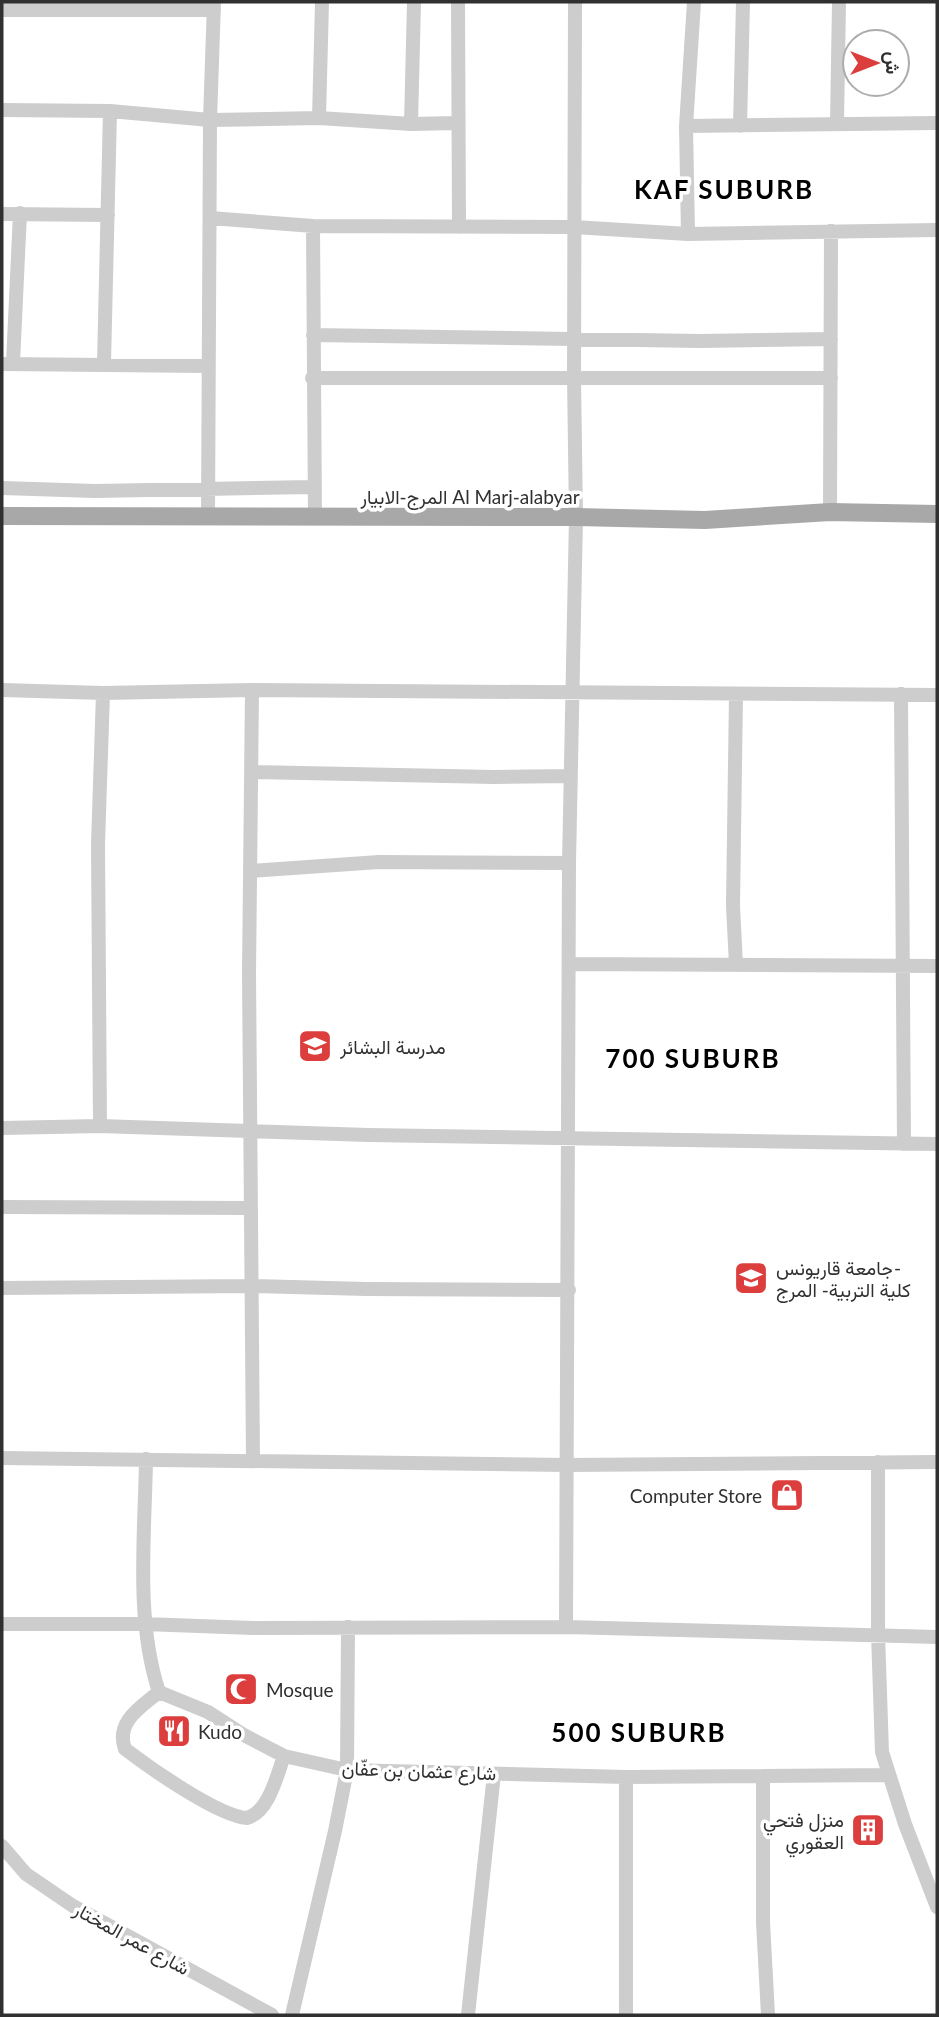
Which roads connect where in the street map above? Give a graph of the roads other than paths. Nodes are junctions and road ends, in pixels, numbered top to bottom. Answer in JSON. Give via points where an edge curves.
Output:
{"nodes":[{"id":1,"x":322,"y":2,"type":"edge"},
{"id":2,"x":414,"y":2,"type":"edge"},
{"id":3,"x":458,"y":2,"type":"edge"},
{"id":4,"x":575,"y":2,"type":"edge"},
{"id":5,"x":694,"y":2,"type":"edge"},
{"id":6,"x":743,"y":2,"type":"edge"},
{"id":7,"x":839,"y":2,"type":"edge"},
{"id":8,"x":19,"y":6,"type":"edge"},
{"id":9,"x":113,"y":6,"type":"edge"},
{"id":10,"x":214,"y":6,"type":"edge"},
{"id":11,"x":2,"y":10,"type":"edge"},
{"id":12,"x":2,"y":110,"type":"edge"},
{"id":13,"x":110,"y":111,"type":"junction"},
{"id":14,"x":319,"y":118,"type":"junction"},
{"id":15,"x":210,"y":120,"type":"junction"},
{"id":16,"x":457,"y":123,"type":"junction"},
{"id":17,"x":837,"y":123,"type":"junction"},
{"id":18,"x":937,"y":123,"type":"edge"},
{"id":19,"x":411,"y":124,"type":"junction"},
{"id":20,"x":686,"y":126,"type":"junction"},
{"id":21,"x":740,"y":126,"type":"junction"},
{"id":22,"x":20,"y":213,"type":"junction"},
{"id":23,"x":2,"y":214,"type":"edge"},
{"id":24,"x":108,"y":215,"type":"junction"},
{"id":25,"x":210,"y":218,"type":"junction"},
{"id":26,"x":313,"y":226,"type":"junction"},
{"id":27,"x":459,"y":227,"type":"junction"},
{"id":28,"x":574,"y":227,"type":"junction"},
{"id":29,"x":937,"y":230,"type":"edge"},
{"id":30,"x":831,"y":231,"type":"junction"},
{"id":31,"x":688,"y":234,"type":"junction"},
{"id":32,"x":313,"y":335,"type":"junction"},
{"id":33,"x":574,"y":338,"type":"junction"},
{"id":34,"x":831,"y":339,"type":"junction"},
{"id":35,"x":104,"y":363,"type":"junction"},
{"id":36,"x":8,"y":364,"type":"edge"},
{"id":37,"x":208,"y":366,"type":"junction"},
{"id":38,"x":573,"y":377,"type":"junction"},
{"id":39,"x":312,"y":378,"type":"junction"},
{"id":40,"x":831,"y":378,"type":"junction"},
{"id":41,"x":313,"y":487,"type":"junction"},
{"id":42,"x":2,"y":488,"type":"edge"},
{"id":43,"x":207,"y":490,"type":"junction"},
{"id":44,"x":830,"y":512,"type":"junction"},
{"id":45,"x":937,"y":514,"type":"edge"},
{"id":46,"x":2,"y":516,"type":"edge"},
{"id":47,"x":208,"y":517,"type":"junction"},
{"id":48,"x":315,"y":517,"type":"junction"},
{"id":49,"x":576,"y":517,"type":"junction"},
{"id":50,"x":2,"y":690,"type":"edge"},
{"id":51,"x":251,"y":690,"type":"junction"},
{"id":52,"x":103,"y":693,"type":"junction"},
{"id":53,"x":572,"y":694,"type":"junction"},
{"id":54,"x":736,"y":694,"type":"junction"},
{"id":55,"x":901,"y":694,"type":"junction"},
{"id":56,"x":937,"y":695,"type":"edge"},
{"id":57,"x":251,"y":772,"type":"junction"},
{"id":58,"x":571,"y":776,"type":"junction"},
{"id":59,"x":569,"y":863,"type":"junction"},
{"id":60,"x":250,"y":871,"type":"junction"},
{"id":61,"x":569,"y":964,"type":"junction"},
{"id":62,"x":736,"y":965,"type":"junction"},
{"id":63,"x":902,"y":966,"type":"junction"},
{"id":64,"x":937,"y":966,"type":"edge"},
{"id":65,"x":100,"y":1126,"type":"junction"},
{"id":66,"x":2,"y":1128,"type":"edge"},
{"id":67,"x":251,"y":1130,"type":"junction"},
{"id":68,"x":568,"y":1138,"type":"junction"},
{"id":69,"x":904,"y":1144,"type":"junction"},
{"id":70,"x":937,"y":1144,"type":"edge"},
{"id":71,"x":2,"y":1207,"type":"edge"},
{"id":72,"x":250,"y":1208,"type":"junction"},
{"id":73,"x":251,"y":1286,"type":"junction"},
{"id":74,"x":2,"y":1288,"type":"edge"},
{"id":75,"x":569,"y":1290,"type":"junction"},
{"id":76,"x":2,"y":1458,"type":"edge"},
{"id":77,"x":146,"y":1459,"type":"junction"},
{"id":78,"x":253,"y":1461,"type":"junction"},
{"id":79,"x":878,"y":1462,"type":"junction"},
{"id":80,"x":937,"y":1462,"type":"edge"},
{"id":81,"x":568,"y":1465,"type":"junction"},
{"id":82,"x":2,"y":1624,"type":"edge"},
{"id":83,"x":144,"y":1624,"type":"junction"},
{"id":84,"x":348,"y":1627,"type":"junction"},
{"id":85,"x":566,"y":1627,"type":"junction"},
{"id":86,"x":878,"y":1634,"type":"junction"},
{"id":87,"x":937,"y":1637,"type":"edge"},
{"id":88,"x":159,"y":1692,"type":"junction"},
{"id":89,"x":284,"y":1756,"type":"junction"},
{"id":90,"x":347,"y":1770,"type":"junction"},
{"id":91,"x":494,"y":1774,"type":"junction"},
{"id":92,"x":888,"y":1775,"type":"junction"},
{"id":93,"x":763,"y":1776,"type":"junction"},
{"id":94,"x":626,"y":1777,"type":"junction"},
{"id":95,"x":2,"y":1846,"type":"edge"},
{"id":96,"x":933,"y":1884,"type":"edge"},
{"id":97,"x":937,"y":1907,"type":"edge"},
{"id":98,"x":272,"y":2015,"type":"edge"},
{"id":99,"x":292,"y":2015,"type":"edge"},
{"id":100,"x":468,"y":2015,"type":"edge"},
{"id":101,"x":626,"y":2015,"type":"edge"},
{"id":102,"x":768,"y":2015,"type":"edge"}],
"edges":[{"from":1,"to":14,"type":"street"},
{"from":2,"to":19,"type":"street"},
{"from":3,"to":16,"type":"street"},
{"from":4,"to":28,"type":"street"},
{"from":5,"to":20,"type":"street"},
{"from":6,"to":21,"type":"street"},
{"from":7,"to":17,"type":"street"},
{"from":8,"to":9,"type":"street"},
{"from":8,"to":11,"type":"street"},
{"from":9,"to":10,"type":"street"},
{"from":10,"to":15,"type":"street"},
{"from":12,"to":13,"type":"street"},
{"from":13,"to":15,"type":"street"},
{"from":13,"to":24,"type":"street"},
{"from":14,"to":15,"type":"street"},
{"from":14,"to":19,"type":"street"},
{"from":15,"to":25,"type":"street"},
{"from":16,"to":19,"type":"street"},
{"from":16,"to":27,"type":"street"},
{"from":17,"to":18,"type":"street"},
{"from":17,"to":21,"type":"street"},
{"from":20,"to":21,"type":"street"},
{"from":20,"to":31,"type":"street"},
{"from":22,"to":23,"type":"street"},
{"from":22,"to":24,"type":"street"},
{"from":22,"to":36,"type":"street"},
{"from":24,"to":35,"type":"street"},
{"from":25,"to":26,"type":"street"},
{"from":25,"to":37,"type":"street"},
{"from":26,"to":27,"type":"street"},
{"from":26,"to":32,"type":"street"},
{"from":27,"to":28,"type":"street"},
{"from":28,"to":31,"type":"street"},
{"from":28,"to":33,"type":"street"},
{"from":29,"to":30,"type":"street"},
{"from":30,"to":31,"type":"street"},
{"from":30,"to":34,"type":"street"},
{"from":32,"to":33,"type":"street"},
{"from":32,"to":39,"type":"street"},
{"from":33,"to":34,"type":"street"},
{"from":33,"to":38,"type":"street"},
{"from":34,"to":40,"type":"street"},
{"from":35,"to":36,"type":"street"},
{"from":35,"to":37,"type":"street"},
{"from":37,"to":43,"type":"street"},
{"from":38,"to":39,"type":"street"},
{"from":38,"to":40,"type":"street"},
{"from":38,"to":49,"type":"street"},
{"from":39,"to":41,"type":"street"},
{"from":40,"to":44,"type":"street"},
{"from":41,"to":43,"type":"street"},
{"from":41,"to":48,"type":"street"},
{"from":42,"to":43,"type":"street"},
{"from":43,"to":47,"type":"street"},
{"from":44,"to":45,"type":"main road","name":"المرج-الابيار Al Marj-alabyar"},
{"from":44,"to":49,"type":"main road","name":"المرج-الابيار Al Marj-alabyar","via":[[705,520]]},
{"from":46,"to":47,"type":"main road","name":"المرج-الابيار Al Marj-alabyar"},
{"from":47,"to":48,"type":"main road","name":"المرج-الابيار Al Marj-alabyar"},
{"from":48,"to":49,"type":"main road","name":"المرج-الابيار Al Marj-alabyar"},
{"from":49,"to":53,"type":"street"},
{"from":50,"to":52,"type":"street"},
{"from":51,"to":52,"type":"street"},
{"from":51,"to":53,"type":"street"},
{"from":51,"to":57,"type":"street"},
{"from":52,"to":65,"type":"street","via":[[98,844]]},
{"from":53,"to":54,"type":"street"},
{"from":53,"to":58,"type":"street"},
{"from":54,"to":55,"type":"street"},
{"from":54,"to":62,"type":"street"},
{"from":55,"to":56,"type":"street"},
{"from":55,"to":63,"type":"street"},
{"from":57,"to":58,"type":"street"},
{"from":57,"to":60,"type":"street"},
{"from":58,"to":59,"type":"street"},
{"from":59,"to":60,"type":"street","via":[[379,862]]},
{"from":59,"to":61,"type":"street"},
{"from":60,"to":67,"type":"street"},
{"from":61,"to":62,"type":"street"},
{"from":61,"to":68,"type":"street"},
{"from":62,"to":63,"type":"street"},
{"from":63,"to":64,"type":"street"},
{"from":63,"to":69,"type":"street"},
{"from":65,"to":66,"type":"street"},
{"from":65,"to":67,"type":"street"},
{"from":67,"to":68,"type":"street"},
{"from":67,"to":72,"type":"street"},
{"from":68,"to":69,"type":"street"},
{"from":68,"to":75,"type":"street"},
{"from":69,"to":70,"type":"street"},
{"from":71,"to":72,"type":"street"},
{"from":72,"to":73,"type":"street"},
{"from":73,"to":74,"type":"street"},
{"from":73,"to":75,"type":"street"},
{"from":73,"to":78,"type":"street"},
{"from":75,"to":81,"type":"street"},
{"from":76,"to":77,"type":"street"},
{"from":77,"to":78,"type":"street"},
{"from":77,"to":83,"type":"street"},
{"from":78,"to":81,"type":"street"},
{"from":79,"to":80,"type":"street"},
{"from":79,"to":81,"type":"street"},
{"from":79,"to":86,"type":"street"},
{"from":81,"to":85,"type":"street"},
{"from":82,"to":83,"type":"street"},
{"from":83,"to":84,"type":"street"},
{"from":83,"to":88,"type":"street"},
{"from":84,"to":85,"type":"street"},
{"from":84,"to":90,"type":"street"},
{"from":85,"to":86,"type":"street"},
{"from":86,"to":87,"type":"street"},
{"from":86,"to":92,"type":"street","via":[[880,1728]]},
{"from":88,"to":89,"type":"street","name":"شارع عثمان بن عفّان","via":[[208,1712]]},
{"from":88,"to":89,"type":"street","via":[[126,1723],[122,1735],[125,1749],[228,1813],[247,1818],[259,1812]]},
{"from":89,"to":90,"type":"street","name":"شارع عثمان بن عفّان"},
{"from":90,"to":91,"type":"street","name":"شارع عثمان بن عفّان"},
{"from":90,"to":99,"type":"street"},
{"from":91,"to":94,"type":"street","name":"شارع عثمان بن عفّان"},
{"from":91,"to":100,"type":"street"},
{"from":92,"to":93,"type":"street","name":"شارع عثمان بن عفّان"},
{"from":92,"to":96,"type":"street"},
{"from":93,"to":94,"type":"street","name":"شارع عثمان بن عفّان"},
{"from":93,"to":102,"type":"street"},
{"from":94,"to":101,"type":"street"},
{"from":95,"to":98,"type":"street","name":"شارع عمر المختار","via":[[26,1874],[73,1906]]},
{"from":96,"to":97,"type":"street"}]}
